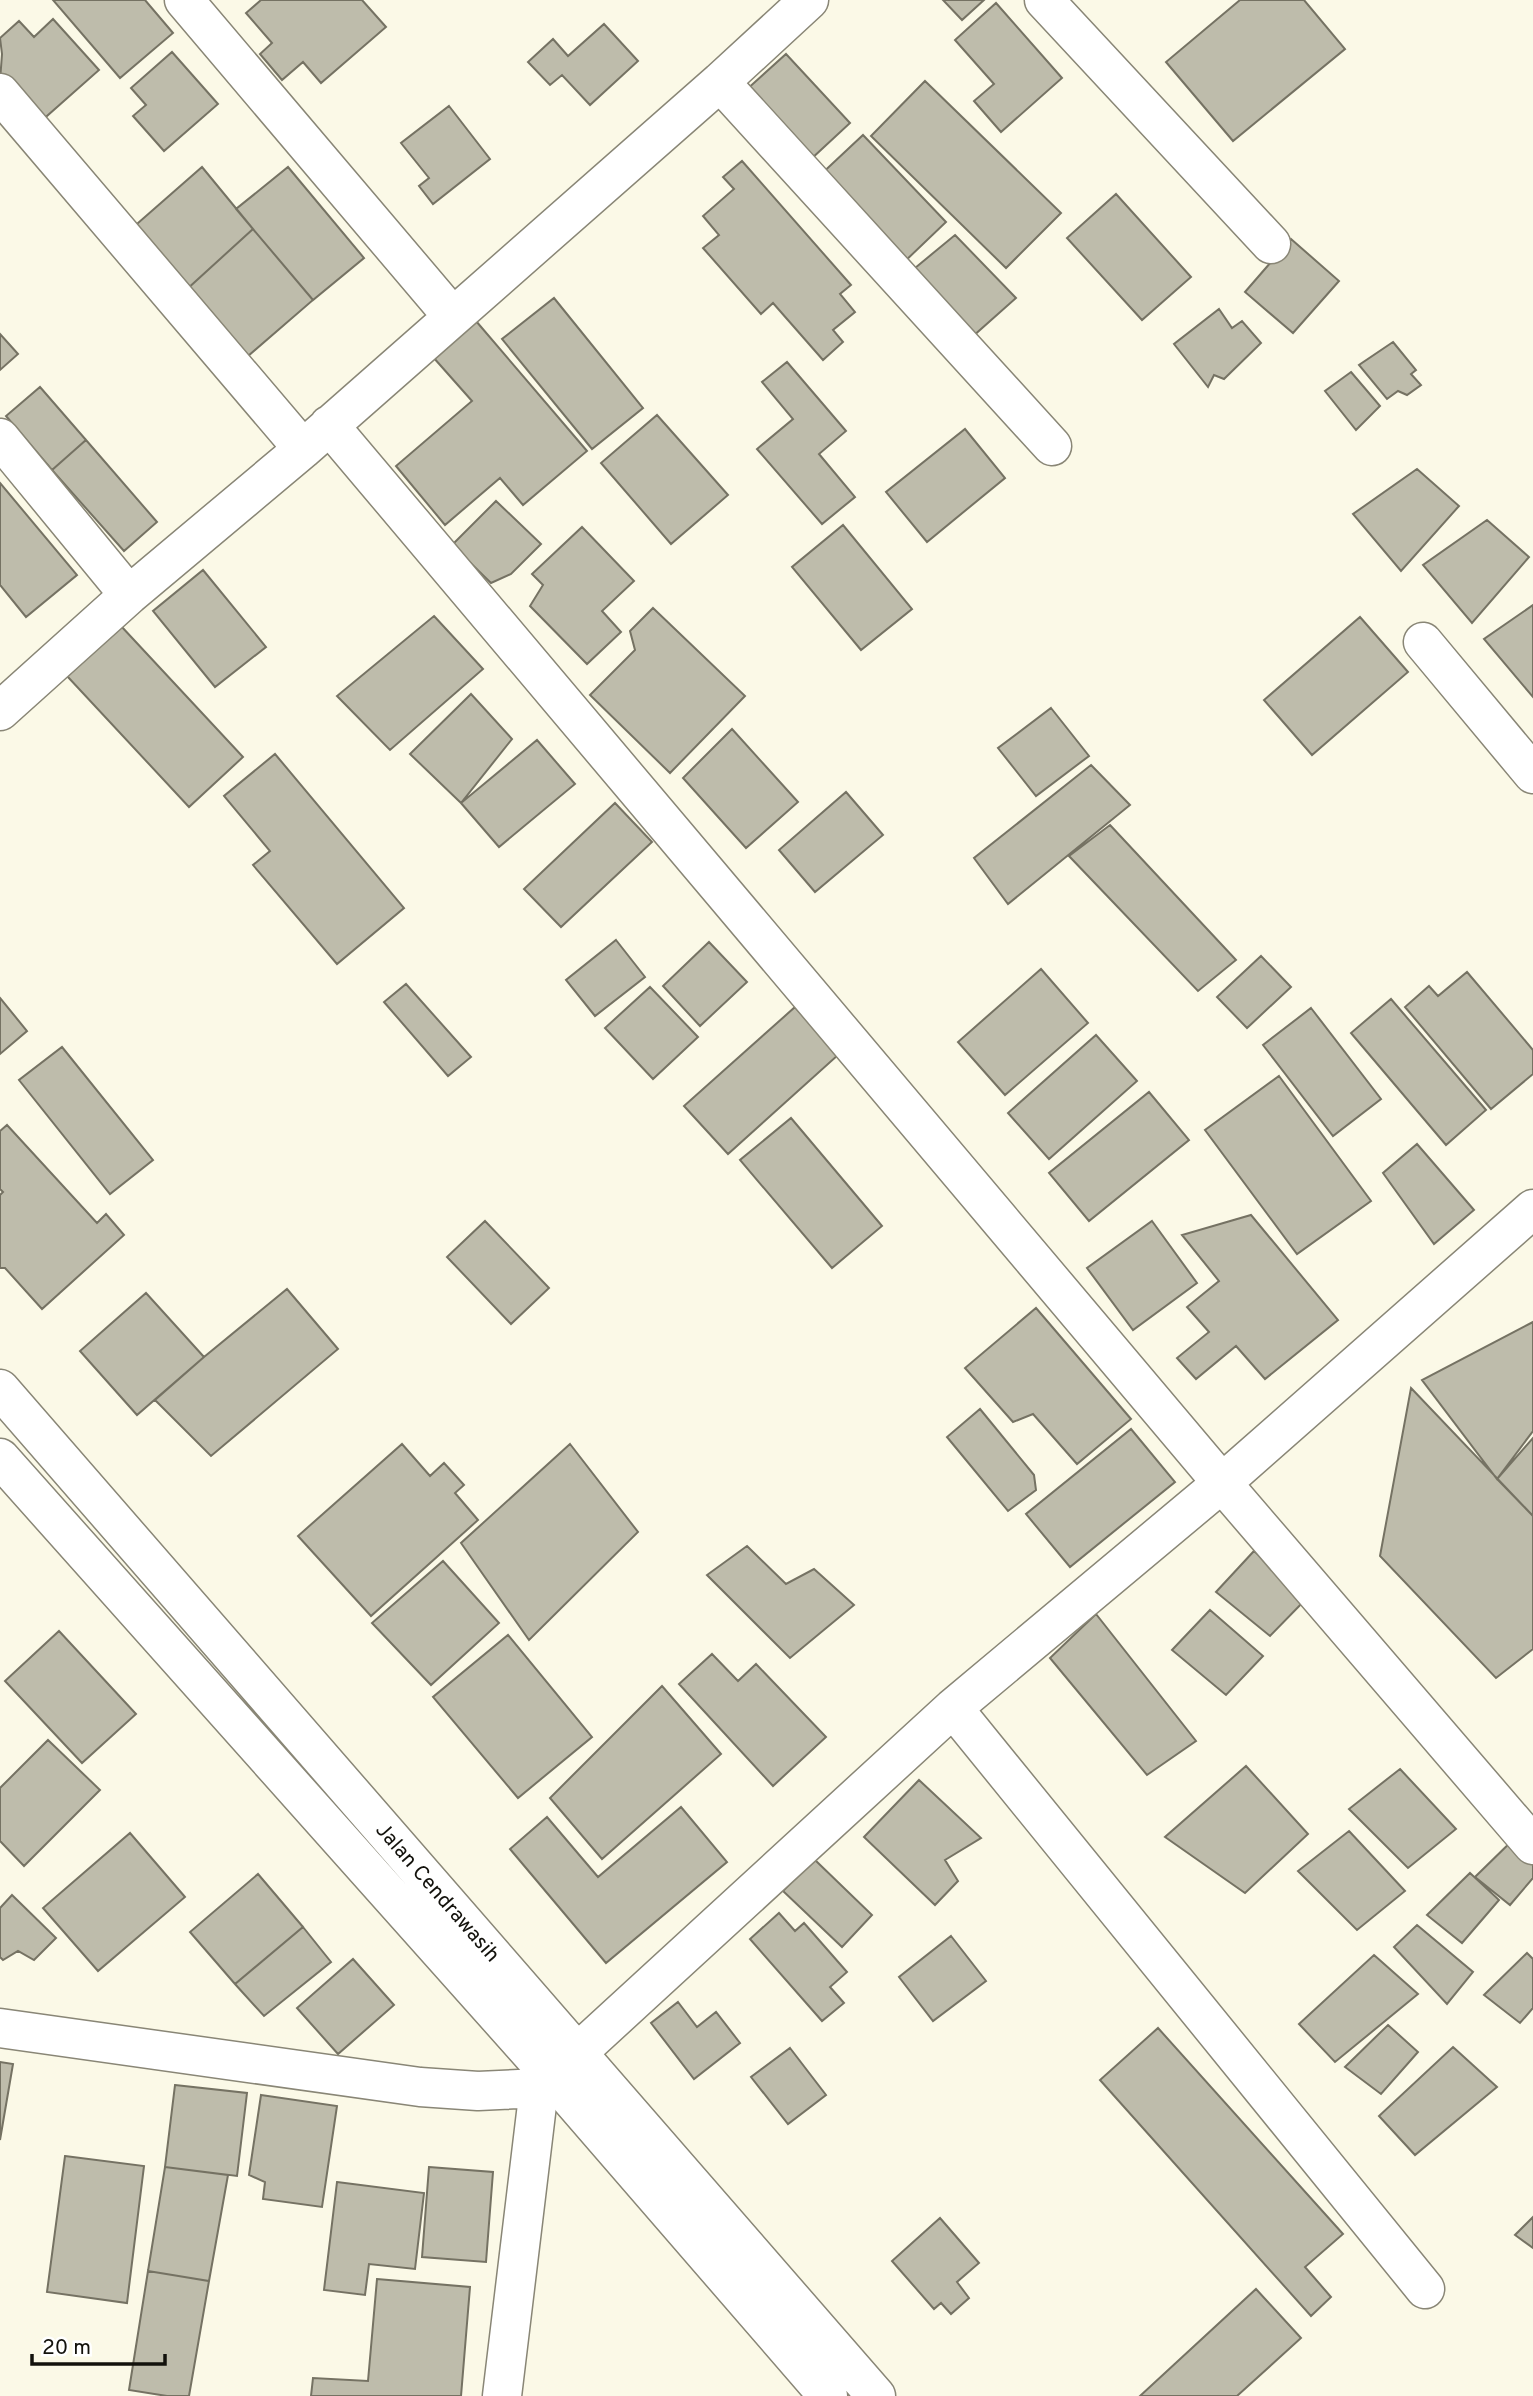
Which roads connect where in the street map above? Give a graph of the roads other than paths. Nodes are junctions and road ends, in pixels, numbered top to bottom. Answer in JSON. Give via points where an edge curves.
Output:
{"nodes":[{"id":1,"x":184,"y":0,"type":"edge"},
{"id":2,"x":809,"y":0,"type":"edge"},
{"id":3,"x":1044,"y":0,"type":"edge"},
{"id":4,"x":720,"y":82,"type":"junction"},
{"id":5,"x":0,"y":93,"type":"edge"},
{"id":6,"x":1271,"y":244,"type":"dead end"},
{"id":7,"x":453,"y":317,"type":"junction"},
{"id":8,"x":316,"y":437,"type":"junction"},
{"id":9,"x":0,"y":438,"type":"edge"},
{"id":10,"x":1052,"y":446,"type":"dead end"},
{"id":11,"x":129,"y":594,"type":"junction"},
{"id":12,"x":1423,"y":642,"type":"dead end"},
{"id":13,"x":0,"y":711,"type":"edge"},
{"id":14,"x":1533,"y":774,"type":"edge"},
{"id":15,"x":1533,"y":1209,"type":"edge"},
{"id":16,"x":0,"y":1388,"type":"edge"},
{"id":17,"x":0,"y":1458,"type":"edge"},
{"id":18,"x":1222,"y":1483,"type":"junction"},
{"id":19,"x":953,"y":1708,"type":"junction"},
{"id":20,"x":1533,"y":1845,"type":"edge"},
{"id":21,"x":0,"y":2028,"type":"edge"},
{"id":22,"x":556,"y":2073,"type":"junction"},
{"id":23,"x":1424,"y":2289,"type":"dead end"},
{"id":24,"x":502,"y":2396,"type":"edge"},
{"id":25,"x":828,"y":2396,"type":"edge"},
{"id":26,"x":876,"y":2396,"type":"edge"}],
"edges":[{"from":1,"to":7,"type":"street"},
{"from":2,"to":4,"type":"street"},
{"from":3,"to":6,"type":"street"},
{"from":4,"to":7,"type":"street"},
{"from":4,"to":10,"type":"street"},
{"from":5,"to":8,"type":"street"},
{"from":7,"to":8,"type":"street"},
{"from":8,"to":11,"type":"street"},
{"from":8,"to":18,"type":"street"},
{"from":9,"to":11,"type":"street"},
{"from":11,"to":13,"type":"street"},
{"from":12,"to":14,"type":"street"},
{"from":15,"to":18,"type":"street"},
{"from":16,"to":22,"type":"street","name":"Jalan Cendrawasih"},
{"from":17,"to":22,"type":"street","name":"Jalan Cendrawasih"},
{"from":18,"to":19,"type":"street"},
{"from":18,"to":20,"type":"street"},
{"from":19,"to":22,"type":"street"},
{"from":19,"to":23,"type":"street"},
{"from":21,"to":22,"type":"street","via":[[420,2087],[478,2091]]},
{"from":22,"to":24,"type":"street"},
{"from":22,"to":25,"type":"street","name":"Jalan Cendrawasih"},
{"from":22,"to":26,"type":"street","name":"Jalan Cendrawasih"}]}
